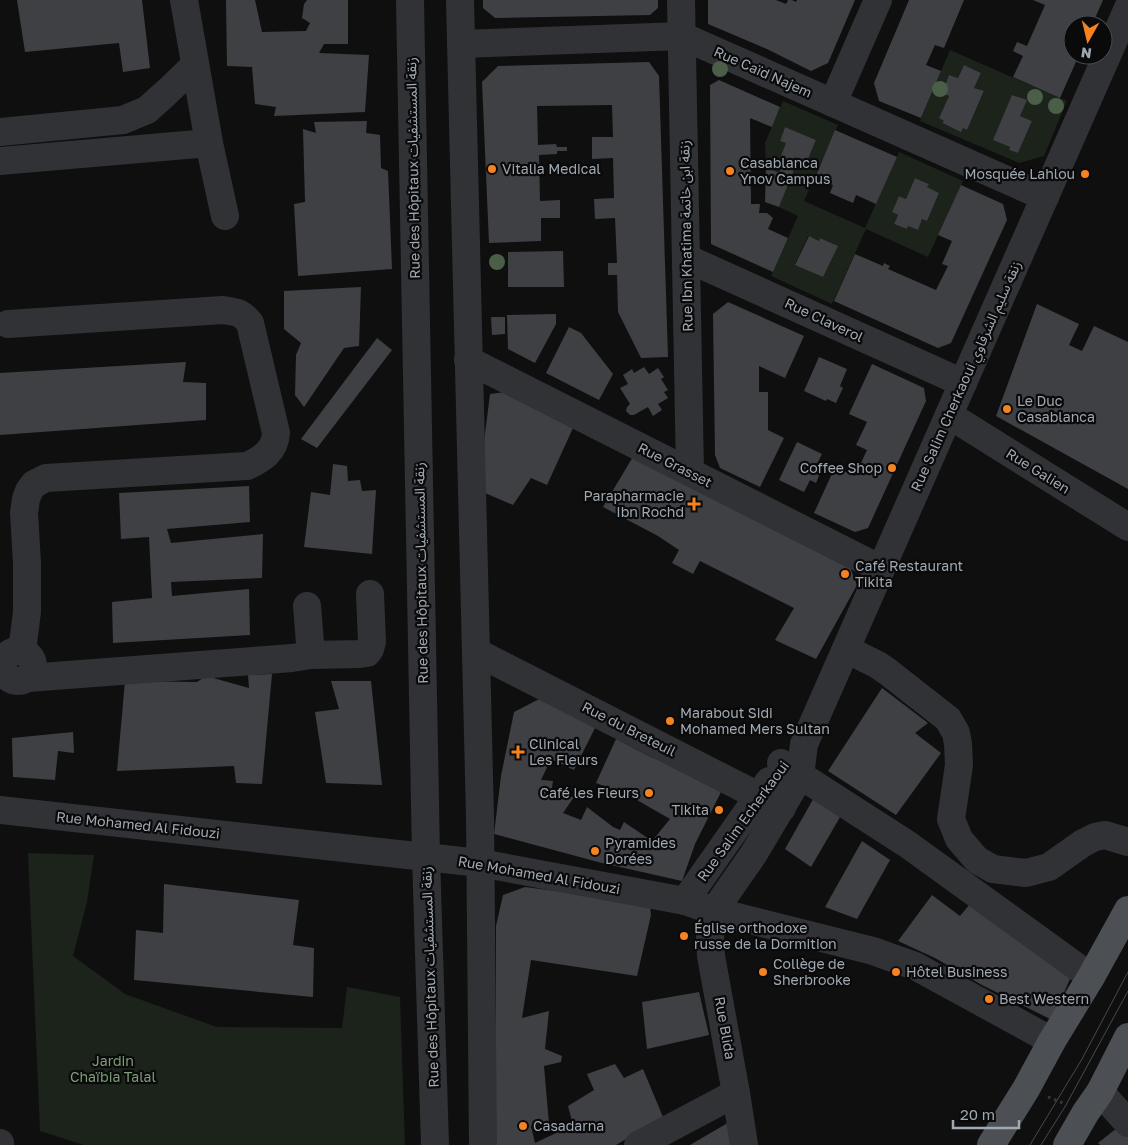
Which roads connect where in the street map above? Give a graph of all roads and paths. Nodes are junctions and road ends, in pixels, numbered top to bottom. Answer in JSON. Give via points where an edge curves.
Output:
{"nodes":[{"id":1,"x":184,"y":0,"type":"edge"},
{"id":2,"x":410,"y":0,"type":"edge"},
{"id":3,"x":460,"y":0,"type":"edge"},
{"id":4,"x":681,"y":0,"type":"edge"},
{"id":5,"x":878,"y":0,"type":"edge"},
{"id":6,"x":1128,"y":8,"type":"edge"},
{"id":7,"x":682,"y":36,"type":"junction"},
{"id":8,"x":462,"y":44,"type":"junction"},
{"id":9,"x":195,"y":65,"type":"junction"},
{"id":10,"x":833,"y":103,"type":"junction"},
{"id":11,"x":0,"y":126,"type":"edge"},
{"id":12,"x":209,"y":143,"type":"junction"},
{"id":13,"x":0,"y":161,"type":"edge"},
{"id":14,"x":1045,"y":197,"type":"junction"},
{"id":15,"x":224,"y":216,"type":"dead end"},
{"id":16,"x":686,"y":258,"type":"junction"},
{"id":17,"x":8,"y":324,"type":"dead end"},
{"id":18,"x":468,"y":360,"type":"junction"},
{"id":19,"x":963,"y":384,"type":"junction"},
{"id":20,"x":948,"y":415,"type":"junction"},
{"id":21,"x":690,"y":472,"type":"junction"},
{"id":22,"x":1128,"y":527,"type":"edge"},
{"id":23,"x":881,"y":569,"type":"junction"},
{"id":24,"x":370,"y":594,"type":"dead end"},
{"id":25,"x":307,"y":606,"type":"dead end"},
{"id":26,"x":846,"y":649,"type":"junction"},
{"id":27,"x":476,"y":652,"type":"junction"},
{"id":28,"x":311,"y":655,"type":"junction"},
{"id":29,"x":14,"y":685,"type":"edge"},
{"id":30,"x":791,"y":769,"type":"junction"},
{"id":31,"x":771,"y":802,"type":"junction"},
{"id":32,"x":0,"y":810,"type":"edge"},
{"id":33,"x":1128,"y":842,"type":"edge"},
{"id":34,"x":426,"y":857,"type":"junction"},
{"id":35,"x":480,"y":863,"type":"junction"},
{"id":36,"x":685,"y":901,"type":"junction"},
{"id":37,"x":714,"y":910,"type":"junction"},
{"id":38,"x":1128,"y":910,"type":"edge"},
{"id":39,"x":1091,"y":976,"type":"junction"},
{"id":40,"x":1128,"y":1037,"type":"edge"},
{"id":41,"x":1052,"y":1041,"type":"junction"},
{"id":42,"x":1026,"y":1089,"type":"junction"},
{"id":43,"x":736,"y":1094,"type":"junction"},
{"id":44,"x":1093,"y":1102,"type":"junction"},
{"id":45,"x":1128,"y":1123,"type":"edge"},
{"id":46,"x":435,"y":1145,"type":"edge"},
{"id":47,"x":483,"y":1145,"type":"edge"},
{"id":48,"x":638,"y":1145,"type":"edge"},
{"id":49,"x":744,"y":1145,"type":"edge"},
{"id":50,"x":991,"y":1145,"type":"edge"},
{"id":51,"x":1066,"y":1145,"type":"edge"}],
"edges":[{"from":1,"to":9,"type":"street"},
{"from":2,"to":34,"type":"street","name":"Rue des Hôpitaux زنقة المستشفيات"},
{"from":3,"to":8,"type":"street"},
{"from":4,"to":7,"type":"street","name":"Rue Ibn Khatima زنقة ابن خاتمة"},
{"from":5,"to":10,"type":"street"},
{"from":6,"to":14,"type":"street","name":"Rue Salim Cherkaoui زنقة سليم الشرقاوي"},
{"from":7,"to":8,"type":"street","name":"Rue Caïd Najem"},
{"from":7,"to":10,"type":"street","name":"Rue Caïd Najem"},
{"from":7,"to":16,"type":"street","name":"Rue Ibn Khatima زنقة ابن خاتمة"},
{"from":8,"to":18,"type":"street"},
{"from":9,"to":11,"type":"street","via":[[146,110],[123,120]]},
{"from":9,"to":12,"type":"street"},
{"from":10,"to":14,"type":"street","name":"Rue Caïd Najem"},
{"from":12,"to":13,"type":"street"},
{"from":12,"to":15,"type":"street"},
{"from":14,"to":19,"type":"street","name":"Rue Salim Cherkaoui زنقة سليم الشرقاوي"},
{"from":16,"to":19,"type":"street","name":"Rue Claverol"},
{"from":16,"to":21,"type":"street","name":"Rue Ibn Khatima زنقة ابن خاتمة"},
{"from":17,"to":29,"type":"street","via":[[223,310],[243,314],[250,323],[276,433],[272,449],[247,466],[46,478],[34,484],[26,499],[24,513],[28,612],[22,651],[28,654],[34,666],[32,673]]},
{"from":18,"to":21,"type":"street","name":"Rue Grasset"},
{"from":18,"to":27,"type":"street"},
{"from":19,"to":20,"type":"street","name":"Rue Salim Cherkaoui زنقة سليم الشرقاوي"},
{"from":20,"to":22,"type":"street","name":"Rue Galien"},
{"from":20,"to":23,"type":"street","name":"Rue Salim Cherkaoui زنقة سليم الشرقاوي"},
{"from":21,"to":23,"type":"street","name":"Rue Grasset"},
{"from":23,"to":26,"type":"street","name":"Rue Salim Cherkaoui زنقة سليم الشرقاوي"},
{"from":24,"to":28,"type":"street","via":[[372,642],[367,653]]},
{"from":25,"to":28,"type":"street"},
{"from":26,"to":30,"type":"street","name":"Rue Salim Cherkaoui زنقة سليم الشرقاوي"},
{"from":26,"to":33,"type":"street","via":[[888,672],[948,719],[958,744],[951,819],[959,840],[977,860],[993,869],[1026,872],[1049,867],[1095,837],[1105,835]]},
{"from":27,"to":31,"type":"street","name":"Rue du Breteuil"},
{"from":27,"to":35,"type":"street"},
{"from":28,"to":29,"type":"street"},
{"from":30,"to":31,"type":"street"},
{"from":30,"to":39,"type":"street","via":[[907,844]]},
{"from":31,"to":36,"type":"street","name":"Rue Salim Echerkaoui"},
{"from":31,"to":37,"type":"street","via":[[753,855]]},
{"from":32,"to":34,"type":"street","name":"Rue Mohamed Al Fidouzi"},
{"from":34,"to":35,"type":"street","name":"Rue Mohamed Al Fidouzi"},
{"from":34,"to":46,"type":"street","name":"Rue des Hôpitaux زنقة المستشفيات"},
{"from":35,"to":36,"type":"street","name":"Rue Mohamed Al Fidouzi"},
{"from":35,"to":47,"type":"street"},
{"from":36,"to":37,"type":"street","name":"Rue Mohamed Al Fidouzi"},
{"from":37,"to":41,"type":"street","name":"Rue Mohamed Al Fidouzi","via":[[873,951],[915,966]]},
{"from":37,"to":43,"type":"street","name":"Rue Blida","via":[[711,956]]},
{"from":38,"to":39,"type":"main road"},
{"from":39,"to":41,"type":"main road"},
{"from":40,"to":44,"type":"main road"},
{"from":41,"to":42,"type":"main road"},
{"from":42,"to":44,"type":"path"},
{"from":42,"to":50,"type":"main road"},
{"from":43,"to":48,"type":"street"},
{"from":43,"to":49,"type":"street","name":"Rue Blida"},
{"from":44,"to":45,"type":"street"},
{"from":44,"to":51,"type":"main road"}]}
